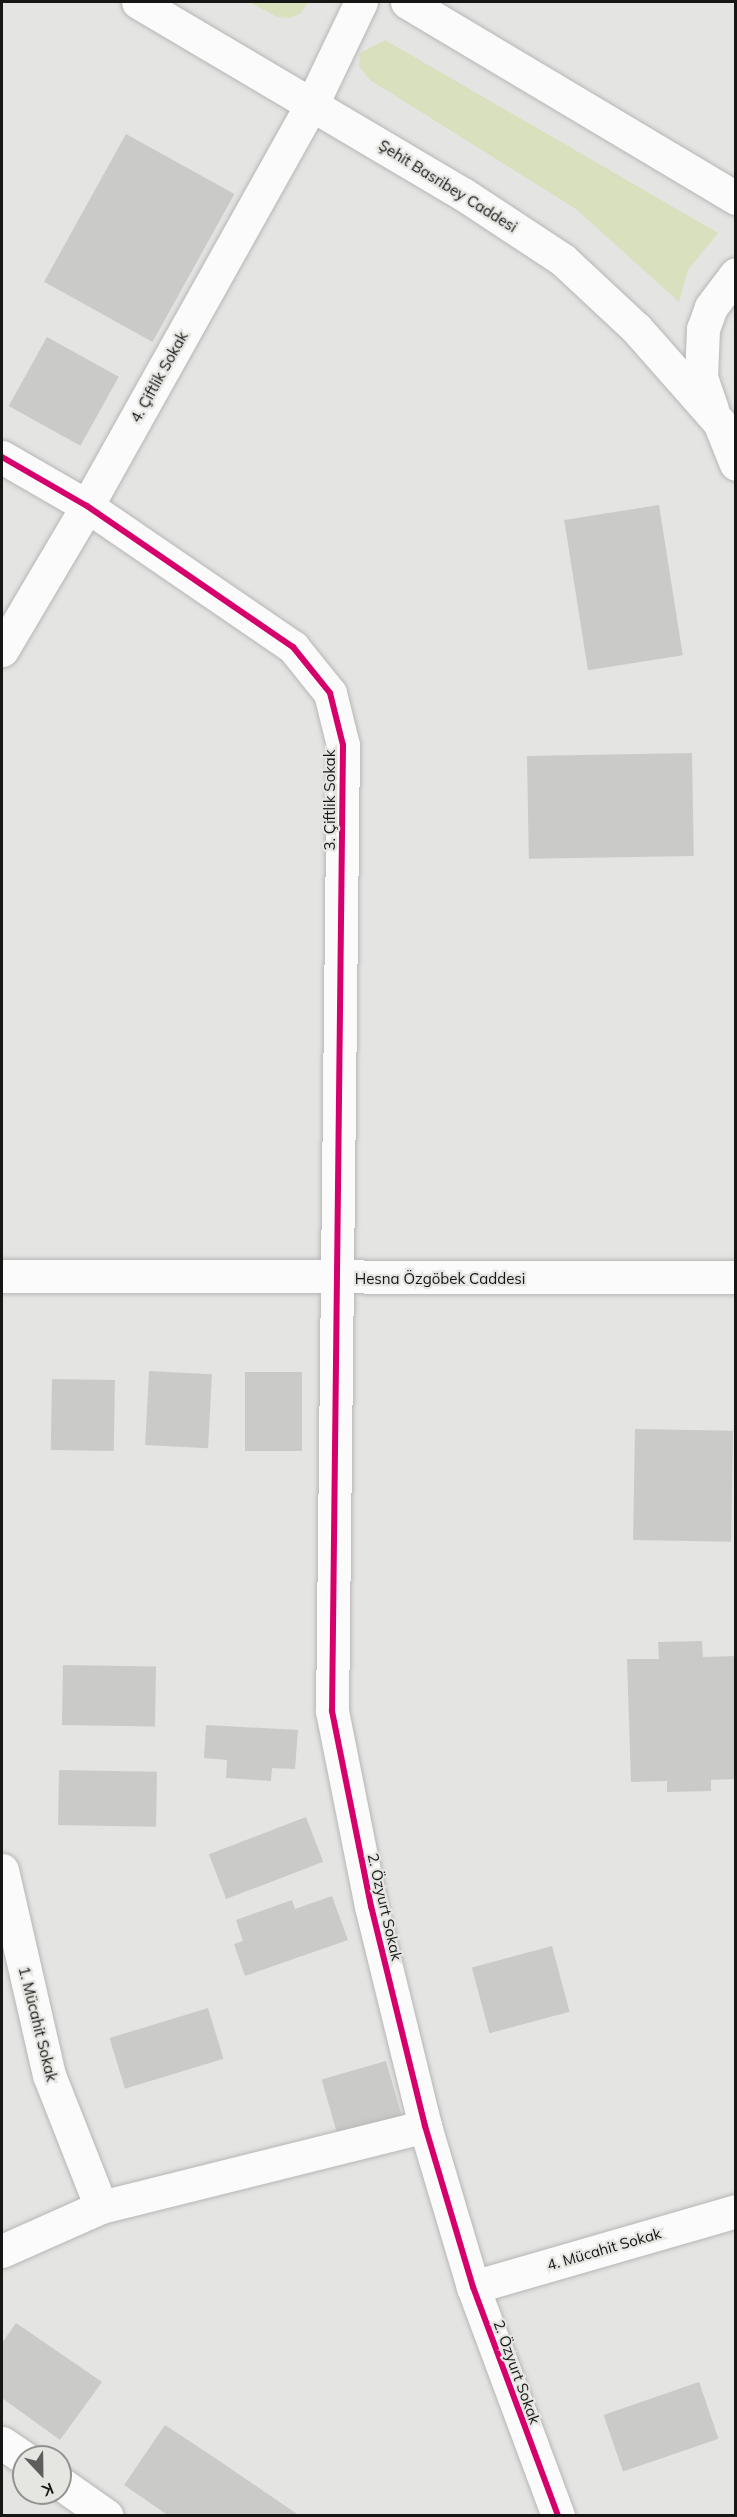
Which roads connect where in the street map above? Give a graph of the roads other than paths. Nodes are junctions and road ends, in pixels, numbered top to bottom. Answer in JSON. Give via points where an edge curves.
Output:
{"nodes":[{"id":1,"x":138,"y":2,"type":"edge"},
{"id":2,"x":361,"y":2,"type":"edge"},
{"id":3,"x":407,"y":2,"type":"edge"},
{"id":4,"x":313,"y":102,"type":"junction"},
{"id":5,"x":735,"y":198,"type":"edge"},
{"id":6,"x":735,"y":274,"type":"edge"},
{"id":7,"x":727,"y":432,"type":"edge"},
{"id":8,"x":2,"y":457,"type":"edge"},
{"id":9,"x":735,"y":464,"type":"edge"},
{"id":10,"x":87,"y":506,"type":"junction"},
{"id":11,"x":2,"y":650,"type":"edge"},
{"id":12,"x":2,"y":1276,"type":"edge"},
{"id":13,"x":735,"y":1277,"type":"edge"},
{"id":14,"x":339,"y":1279,"type":"junction"},
{"id":15,"x":2,"y":1870,"type":"edge"},
{"id":16,"x":425,"y":2126,"type":"junction"},
{"id":17,"x":101,"y":2207,"type":"junction"},
{"id":18,"x":735,"y":2211,"type":"edge"},
{"id":19,"x":2,"y":2251,"type":"edge"},
{"id":20,"x":473,"y":2287,"type":"junction"},
{"id":21,"x":72,"y":2491,"type":"edge"},
{"id":22,"x":107,"y":2516,"type":"edge"},
{"id":23,"x":558,"y":2516,"type":"edge"}],
"edges":[{"from":1,"to":4,"type":"street","name":"Şehit Basribey Caddesi"},
{"from":2,"to":4,"type":"street","name":"4. Çiftlik Sokak"},
{"from":3,"to":5,"type":"street"},
{"from":4,"to":7,"type":"street","name":"Şehit Basribey Caddesi","via":[[563,260],[636,328]]},
{"from":4,"to":10,"type":"street","name":"4. Çiftlik Sokak"},
{"from":6,"to":7,"type":"street","via":[[711,307],[700,353],[701,377]]},
{"from":7,"to":9,"type":"street"},
{"from":8,"to":10,"type":"street","name":"3. Çiftlik Sokak"},
{"from":10,"to":11,"type":"street","name":"4. Çiftlik Sokak"},
{"from":10,"to":14,"type":"street","name":"3. Çiftlik Sokak","via":[[293,646],[330,693],[342,746]]},
{"from":12,"to":14,"type":"street","name":"Hesna Özgöbek Caddesi"},
{"from":13,"to":14,"type":"street","name":"Hesna Özgöbek Caddesi"},
{"from":14,"to":16,"type":"street","name":"2. Özyurt Sokak","via":[[332,1711],[371,1906]]},
{"from":15,"to":17,"type":"street","name":"1. Mücahit Sokak","via":[[49,2076]]},
{"from":16,"to":17,"type":"street"},
{"from":16,"to":20,"type":"street","name":"2. Özyurt Sokak"},
{"from":17,"to":19,"type":"street"},
{"from":18,"to":20,"type":"street","name":"4. Mücahit Sokak"},
{"from":20,"to":23,"type":"street","name":"2. Özyurt Sokak"},
{"from":21,"to":22,"type":"street"}]}
